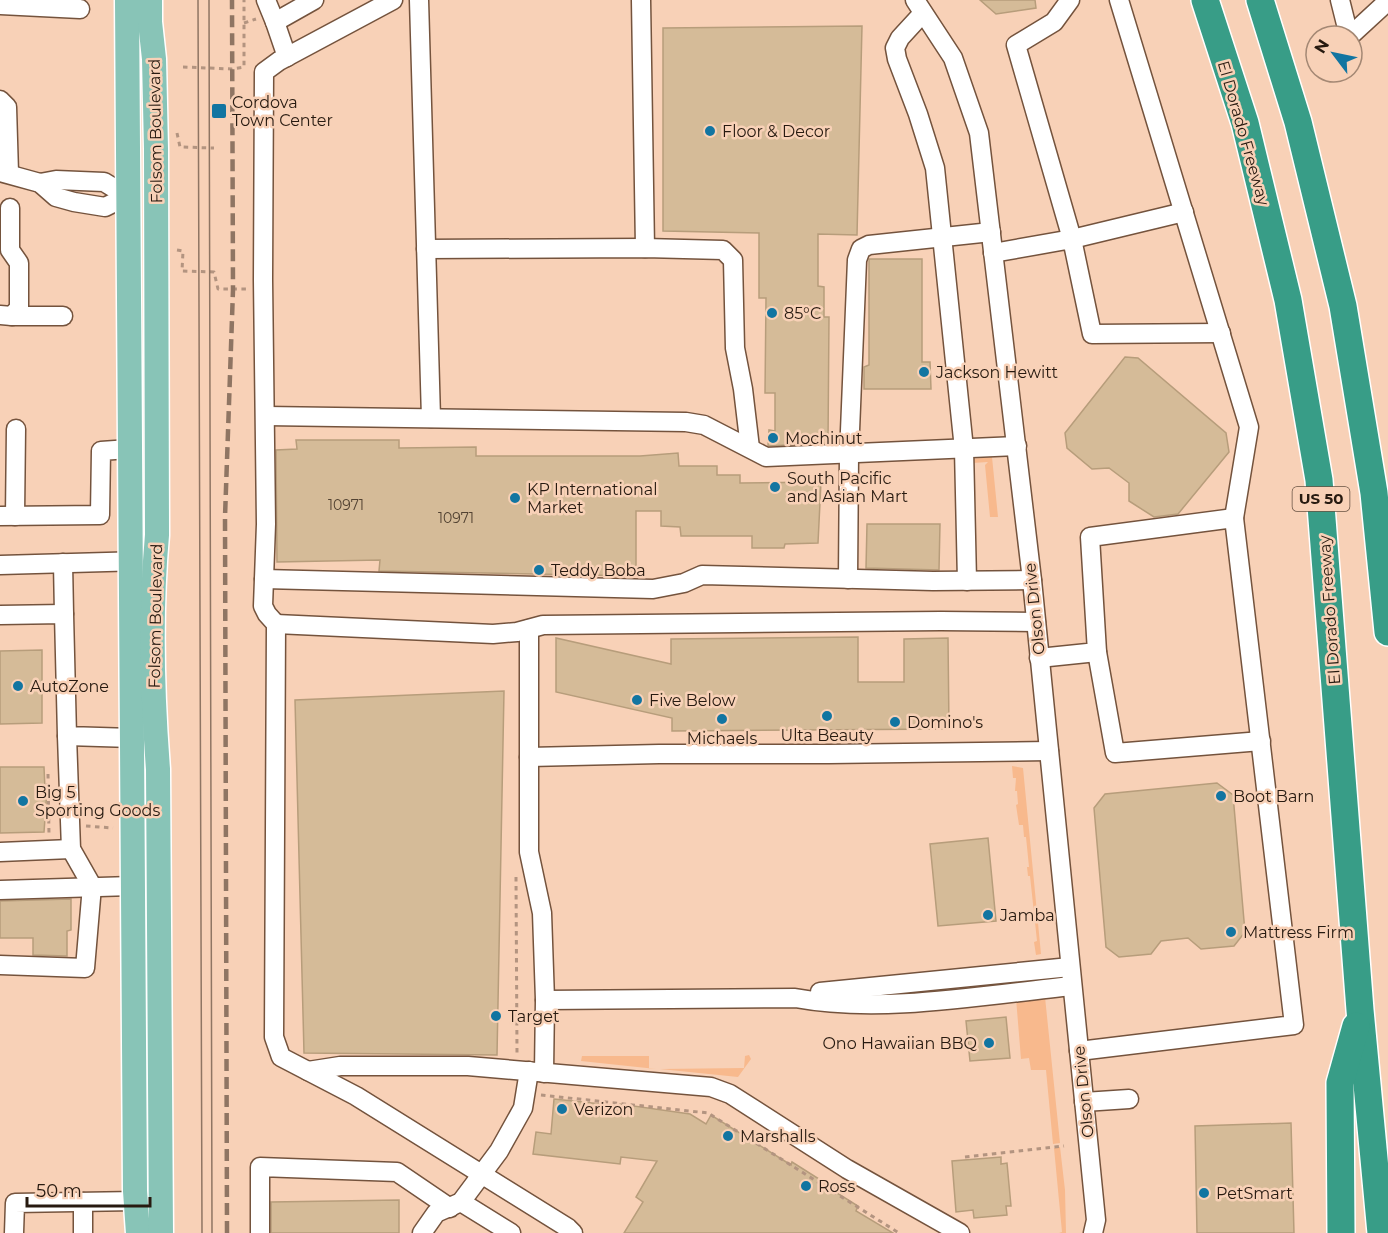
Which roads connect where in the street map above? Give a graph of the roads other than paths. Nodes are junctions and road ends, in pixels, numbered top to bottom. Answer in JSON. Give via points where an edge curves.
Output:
{"nodes":[{"id":1,"x":127,"y":0,"type":"edge"},
{"id":2,"x":150,"y":0,"type":"edge"},
{"id":3,"x":266,"y":0,"type":"edge"},
{"id":4,"x":314,"y":0,"type":"edge"},
{"id":5,"x":419,"y":0,"type":"edge"},
{"id":6,"x":641,"y":0,"type":"edge"},
{"id":7,"x":1070,"y":0,"type":"edge"},
{"id":8,"x":1119,"y":0,"type":"edge"},
{"id":9,"x":1205,"y":0,"type":"edge"},
{"id":10,"x":1260,"y":0,"type":"edge"},
{"id":11,"x":1340,"y":0,"type":"edge"},
{"id":12,"x":387,"y":1,"type":"edge"},
{"id":13,"x":1388,"y":1,"type":"edge"},
{"id":14,"x":0,"y":6,"type":"edge"},
{"id":15,"x":919,"y":6,"type":"edge"},
{"id":16,"x":80,"y":9,"type":"dead end"},
{"id":17,"x":275,"y":22,"type":"junction"},
{"id":18,"x":1347,"y":24,"type":"edge"},
{"id":19,"x":1363,"y":24,"type":"edge"},
{"id":20,"x":287,"y":57,"type":"junction"},
{"id":21,"x":0,"y":100,"type":"edge"},
{"id":22,"x":4,"y":173,"type":"edge"},
{"id":23,"x":127,"y":196,"type":"junction"},
{"id":24,"x":10,"y":208,"type":"dead end"},
{"id":25,"x":1184,"y":212,"type":"junction"},
{"id":26,"x":991,"y":232,"type":"junction"},
{"id":27,"x":942,"y":237,"type":"junction"},
{"id":28,"x":1072,"y":239,"type":"junction"},
{"id":29,"x":645,"y":248,"type":"junction"},
{"id":30,"x":426,"y":249,"type":"junction"},
{"id":31,"x":993,"y":253,"type":"junction"},
{"id":32,"x":6,"y":315,"type":"edge"},
{"id":33,"x":63,"y":316,"type":"dead end"},
{"id":34,"x":1221,"y":333,"type":"junction"},
{"id":35,"x":157,"y":378,"type":"junction"},
{"id":36,"x":266,"y":416,"type":"junction"},
{"id":37,"x":431,"y":418,"type":"junction"},
{"id":38,"x":16,"y":429,"type":"dead end"},
{"id":39,"x":1017,"y":446,"type":"junction"},
{"id":40,"x":750,"y":448,"type":"junction"},
{"id":41,"x":129,"y":449,"type":"junction"},
{"id":42,"x":964,"y":449,"type":"junction"},
{"id":43,"x":849,"y":455,"type":"junction"},
{"id":44,"x":8,"y":516,"type":"edge"},
{"id":45,"x":1234,"y":518,"type":"junction"},
{"id":46,"x":154,"y":561,"type":"junction"},
{"id":47,"x":130,"y":562,"type":"junction"},
{"id":48,"x":63,"y":563,"type":"junction"},
{"id":49,"x":0,"y":565,"type":"edge"},
{"id":50,"x":264,"y":579,"type":"junction"},
{"id":51,"x":848,"y":579,"type":"junction"},
{"id":52,"x":1032,"y":580,"type":"junction"},
{"id":53,"x":967,"y":581,"type":"junction"},
{"id":54,"x":64,"y":614,"type":"junction"},
{"id":55,"x":0,"y":615,"type":"edge"},
{"id":56,"x":1036,"y":622,"type":"junction"},
{"id":57,"x":276,"y":624,"type":"junction"},
{"id":58,"x":529,"y":629,"type":"junction"},
{"id":59,"x":1388,"y":632,"type":"edge"},
{"id":60,"x":1097,"y":652,"type":"junction"},
{"id":61,"x":1039,"y":658,"type":"junction"},
{"id":62,"x":67,"y":736,"type":"junction"},
{"id":63,"x":132,"y":738,"type":"junction"},
{"id":64,"x":1261,"y":741,"type":"junction"},
{"id":65,"x":1049,"y":751,"type":"junction"},
{"id":66,"x":529,"y":757,"type":"junction"},
{"id":67,"x":71,"y":849,"type":"junction"},
{"id":68,"x":0,"y":852,"type":"edge"},
{"id":69,"x":92,"y":886,"type":"junction"},
{"id":70,"x":132,"y":886,"type":"junction"},
{"id":71,"x":0,"y":890,"type":"edge"},
{"id":72,"x":0,"y":965,"type":"edge"},
{"id":73,"x":1070,"y":967,"type":"junction"},
{"id":74,"x":1072,"y":986,"type":"junction"},
{"id":75,"x":795,"y":998,"type":"junction"},
{"id":76,"x":545,"y":1000,"type":"junction"},
{"id":77,"x":1360,"y":1010,"type":"junction"},
{"id":78,"x":1079,"y":1051,"type":"junction"},
{"id":79,"x":308,"y":1071,"type":"junction"},
{"id":80,"x":537,"y":1072,"type":"junction"},
{"id":81,"x":1129,"y":1099,"type":"dead end"},
{"id":82,"x":1084,"y":1102,"type":"junction"},
{"id":83,"x":483,"y":1175,"type":"junction"},
{"id":84,"x":136,"y":1201,"type":"junction"},
{"id":85,"x":83,"y":1202,"type":"junction"},
{"id":86,"x":456,"y":1205,"type":"junction"},
{"id":87,"x":14,"y":1233,"type":"edge"},
{"id":88,"x":83,"y":1233,"type":"edge"},
{"id":89,"x":138,"y":1233,"type":"edge"},
{"id":90,"x":161,"y":1233,"type":"edge"},
{"id":91,"x":260,"y":1233,"type":"edge"},
{"id":92,"x":422,"y":1233,"type":"edge"},
{"id":93,"x":511,"y":1233,"type":"edge"},
{"id":94,"x":573,"y":1233,"type":"edge"},
{"id":95,"x":960,"y":1233,"type":"edge"},
{"id":96,"x":1094,"y":1233,"type":"edge"},
{"id":97,"x":1341,"y":1233,"type":"edge"},
{"id":98,"x":1381,"y":1233,"type":"edge"}],
"edges":[{"from":1,"to":23,"type":"main road","name":"Folsom Boulevard"},
{"from":2,"to":35,"type":"main road","name":"Folsom Boulevard"},
{"from":3,"to":17,"type":"street"},
{"from":4,"to":17,"type":"street"},
{"from":5,"to":30,"type":"street"},
{"from":6,"to":29,"type":"street"},
{"from":7,"to":28,"type":"street","via":[[1054,22],[1016,45]]},
{"from":8,"to":25,"type":"street"},
{"from":9,"to":77,"type":"highway","name":"El Dorado Freeway","number":"US 50","via":[[1245,123],[1288,300],[1319,480]]},
{"from":10,"to":59,"type":"highway","number":"US 50","via":[[1299,122],[1343,306],[1374,493]]},
{"from":11,"to":18,"type":"street"},
{"from":12,"to":20,"type":"street"},
{"from":13,"to":19,"type":"street"},
{"from":14,"to":16,"type":"street"},
{"from":15,"to":26,"type":"street","name":"Olson Drive","via":[[953,58],[979,133]]},
{"from":15,"to":27,"type":"street","via":[[895,48],[935,168]]},
{"from":17,"to":20,"type":"street"},
{"from":20,"to":36,"type":"street","via":[[264,72]]},
{"from":21,"to":22,"type":"street","via":[[7,107]]},
{"from":22,"to":23,"type":"street","via":[[40,183],[104,182]]},
{"from":23,"to":35,"type":"main road","via":[[143,223],[144,366]]},
{"from":23,"to":41,"type":"main road","name":"Folsom Boulevard"},
{"from":24,"to":32,"type":"street","via":[[10,250],[19,263],[19,308]]},
{"from":25,"to":28,"type":"street"},
{"from":25,"to":34,"type":"street"},
{"from":26,"to":27,"type":"street"},
{"from":26,"to":31,"type":"street","name":"Olson Drive"},
{"from":27,"to":42,"type":"street"},
{"from":27,"to":43,"type":"street","via":[[861,249],[857,260]]},
{"from":28,"to":31,"type":"street"},
{"from":28,"to":34,"type":"street","via":[[1092,334]]},
{"from":29,"to":30,"type":"street"},
{"from":29,"to":40,"type":"street","via":[[723,250],[733,260],[735,348]]},
{"from":30,"to":37,"type":"street"},
{"from":31,"to":39,"type":"street","name":"Olson Drive"},
{"from":32,"to":33,"type":"street"},
{"from":34,"to":45,"type":"street","via":[[1249,427]]},
{"from":35,"to":46,"type":"main road","name":"Folsom Boulevard"},
{"from":36,"to":37,"type":"street"},
{"from":36,"to":50,"type":"street"},
{"from":37,"to":40,"type":"street","via":[[686,422],[704,425]]},
{"from":38,"to":44,"type":"street"},
{"from":39,"to":42,"type":"street"},
{"from":39,"to":52,"type":"street","name":"Olson Drive"},
{"from":40,"to":43,"type":"street","via":[[766,457]]},
{"from":41,"to":44,"type":"street","via":[[101,451],[100,515]]},
{"from":41,"to":47,"type":"main road","name":"Folsom Boulevard"},
{"from":42,"to":43,"type":"street"},
{"from":42,"to":53,"type":"street"},
{"from":43,"to":51,"type":"street"},
{"from":45,"to":60,"type":"street","via":[[1090,537]]},
{"from":45,"to":64,"type":"street"},
{"from":46,"to":47,"type":"street"},
{"from":46,"to":90,"type":"main road","name":"Folsom Boulevard"},
{"from":47,"to":48,"type":"street"},
{"from":47,"to":63,"type":"main road","name":"Folsom Boulevard"},
{"from":48,"to":49,"type":"street"},
{"from":48,"to":54,"type":"street"},
{"from":50,"to":51,"type":"street","via":[[653,589],[702,575]]},
{"from":50,"to":57,"type":"street","via":[[263,606]]},
{"from":51,"to":53,"type":"street"},
{"from":52,"to":53,"type":"street"},
{"from":52,"to":56,"type":"street","name":"Olson Drive"},
{"from":54,"to":55,"type":"street"},
{"from":54,"to":62,"type":"street"},
{"from":56,"to":58,"type":"street","via":[[543,625]]},
{"from":56,"to":61,"type":"street","name":"Olson Drive"},
{"from":57,"to":58,"type":"street","via":[[493,634]]},
{"from":57,"to":79,"type":"street","via":[[274,1037],[281,1057]]},
{"from":58,"to":66,"type":"street"},
{"from":60,"to":61,"type":"street"},
{"from":60,"to":64,"type":"street","via":[[1115,753]]},
{"from":61,"to":65,"type":"street","name":"Olson Drive"},
{"from":62,"to":63,"type":"street"},
{"from":62,"to":67,"type":"street"},
{"from":63,"to":70,"type":"main road","name":"Folsom Boulevard"},
{"from":64,"to":78,"type":"street","via":[[1293,1025]]},
{"from":65,"to":66,"type":"street"},
{"from":65,"to":73,"type":"street","name":"Olson Drive"},
{"from":66,"to":76,"type":"street","via":[[529,852],[542,912]]},
{"from":67,"to":68,"type":"street"},
{"from":67,"to":69,"type":"street"},
{"from":69,"to":70,"type":"street"},
{"from":69,"to":71,"type":"street"},
{"from":69,"to":72,"type":"street","via":[[85,968]]},
{"from":70,"to":84,"type":"main road","name":"Folsom Boulevard"},
{"from":73,"to":74,"type":"street","name":"Olson Drive"},
{"from":73,"to":75,"type":"street","via":[[829,991]]},
{"from":74,"to":75,"type":"street","via":[[899,1004]]},
{"from":74,"to":78,"type":"street","name":"Olson Drive"},
{"from":75,"to":76,"type":"street"},
{"from":76,"to":80,"type":"street"},
{"from":77,"to":97,"type":"highway","via":[[1340,1083]]},
{"from":77,"to":98,"type":"highway","name":"El Dorado Freeway","number":"US 50"},
{"from":78,"to":82,"type":"street","name":"Olson Drive"},
{"from":79,"to":80,"type":"street","via":[[340,1066],[468,1066]]},
{"from":79,"to":83,"type":"street","via":[[357,1096]]},
{"from":80,"to":83,"type":"street","via":[[523,1108]]},
{"from":80,"to":95,"type":"street","via":[[711,1087],[729,1094],[847,1169]]},
{"from":81,"to":82,"type":"street"},
{"from":82,"to":96,"type":"street","name":"Olson Drive"},
{"from":83,"to":86,"type":"street"},
{"from":83,"to":94,"type":"street"},
{"from":84,"to":85,"type":"street"},
{"from":84,"to":89,"type":"main road","name":"Folsom Boulevard"},
{"from":85,"to":87,"type":"street","via":[[15,1203]]},
{"from":85,"to":88,"type":"street"},
{"from":86,"to":91,"type":"street","via":[[397,1172],[260,1167]]},
{"from":86,"to":92,"type":"street","via":[[436,1213]]},
{"from":86,"to":93,"type":"street"}]}
